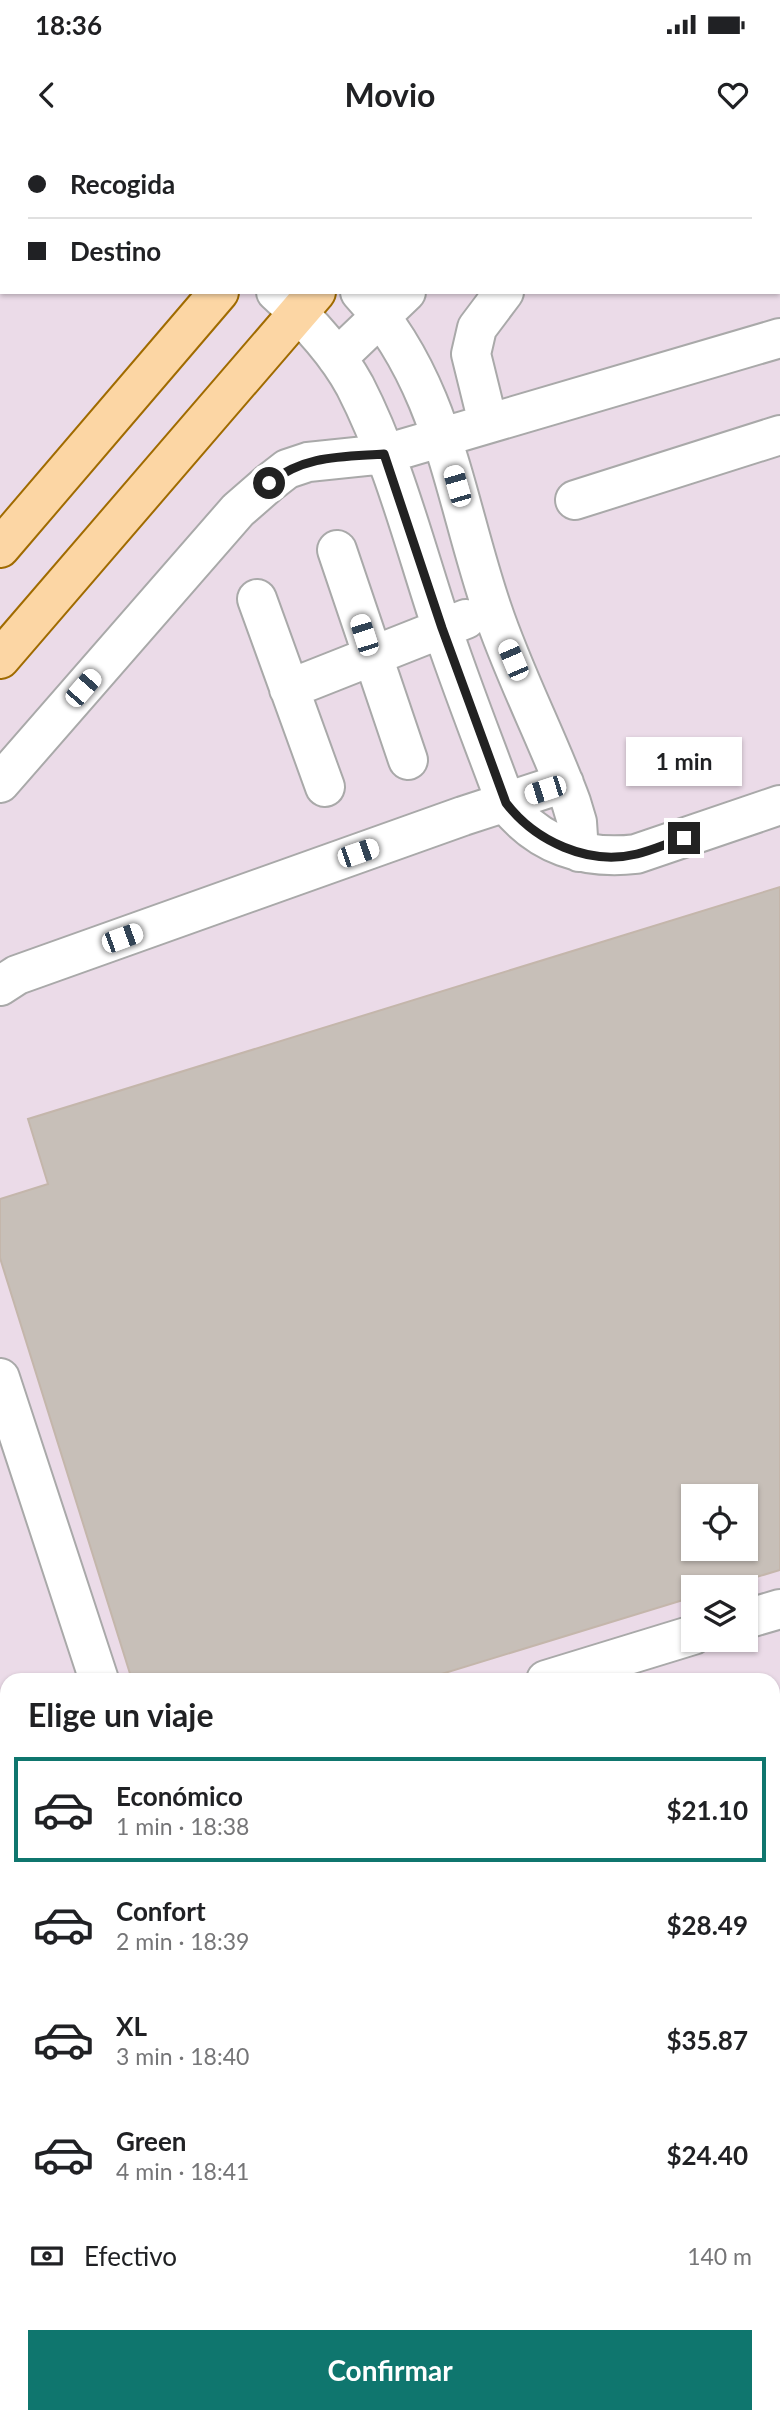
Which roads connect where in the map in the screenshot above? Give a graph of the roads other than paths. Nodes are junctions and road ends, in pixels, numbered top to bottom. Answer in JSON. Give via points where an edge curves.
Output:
{"nodes":[{"id":1,"x":217,"y":294,"type":"edge"},
{"id":2,"x":502,"y":294,"type":"edge"},
{"id":3,"x":297,"y":299,"type":"edge"},
{"id":4,"x":383,"y":300,"type":"edge"},
{"id":5,"x":780,"y":338,"type":"edge"},
{"id":6,"x":337,"y":358,"type":"junction"},
{"id":7,"x":488,"y":423,"type":"junction"},
{"id":8,"x":780,"y":435,"type":"edge"},
{"id":9,"x":443,"y":436,"type":"junction"},
{"id":10,"x":384,"y":454,"type":"junction"},
{"id":11,"x":576,"y":500,"type":"dead end"},
{"id":12,"x":0,"y":548,"type":"edge"},
{"id":13,"x":337,"y":550,"type":"dead end"},
{"id":14,"x":257,"y":599,"type":"dead end"},
{"id":15,"x":492,"y":610,"type":"junction"},
{"id":16,"x":442,"y":628,"type":"junction"},
{"id":17,"x":371,"y":657,"type":"junction"},
{"id":18,"x":0,"y":659,"type":"edge"},
{"id":19,"x":289,"y":689,"type":"junction"},
{"id":20,"x":408,"y":760,"type":"dead end"},
{"id":21,"x":0,"y":783,"type":"edge"},
{"id":22,"x":564,"y":783,"type":"junction"},
{"id":23,"x":325,"y":787,"type":"dead end"},
{"id":24,"x":506,"y":803,"type":"junction"},
{"id":25,"x":780,"y":805,"type":"edge"},
{"id":26,"x":579,"y":852,"type":"junction"},
{"id":27,"x":0,"y":986,"type":"edge"},
{"id":28,"x":0,"y":1378,"type":"edge"},
{"id":29,"x":780,"y":1609,"type":"edge"},
{"id":30,"x":758,"y":1615,"type":"edge"},
{"id":31,"x":681,"y":1639,"type":"edge"},
{"id":32,"x":97,"y":1673,"type":"edge"},
{"id":33,"x":569,"y":1673,"type":"edge"}],
"edges":[{"from":1,"to":12,"type":"main road"},
{"from":2,"to":7,"type":"street","via":[[477,328],[471,354]]},
{"from":3,"to":6,"type":"street"},
{"from":3,"to":18,"type":"main road"},
{"from":4,"to":6,"type":"street"},
{"from":4,"to":9,"type":"street"},
{"from":5,"to":7,"type":"street"},
{"from":6,"to":10,"type":"street"},
{"from":7,"to":9,"type":"street"},
{"from":8,"to":11,"type":"street"},
{"from":9,"to":10,"type":"street"},
{"from":9,"to":15,"type":"street"},
{"from":10,"to":16,"type":"street"},
{"from":10,"to":21,"type":"street","via":[[308,462],[287,469],[269,483],[238,510]]},
{"from":13,"to":17,"type":"street"},
{"from":14,"to":19,"type":"street"},
{"from":15,"to":16,"type":"street"},
{"from":15,"to":22,"type":"street"},
{"from":16,"to":17,"type":"street"},
{"from":16,"to":24,"type":"street"},
{"from":17,"to":19,"type":"street"},
{"from":17,"to":20,"type":"street"},
{"from":19,"to":23,"type":"street"},
{"from":22,"to":24,"type":"street"},
{"from":22,"to":26,"type":"street","via":[[577,822]]},
{"from":24,"to":26,"type":"street","via":[[532,830]]},
{"from":24,"to":27,"type":"street","via":[[17,975]]},
{"from":25,"to":26,"type":"street","via":[[636,854],[603,857]]},
{"from":28,"to":32,"type":"street"},
{"from":29,"to":30,"type":"street"},
{"from":31,"to":33,"type":"street"}]}
